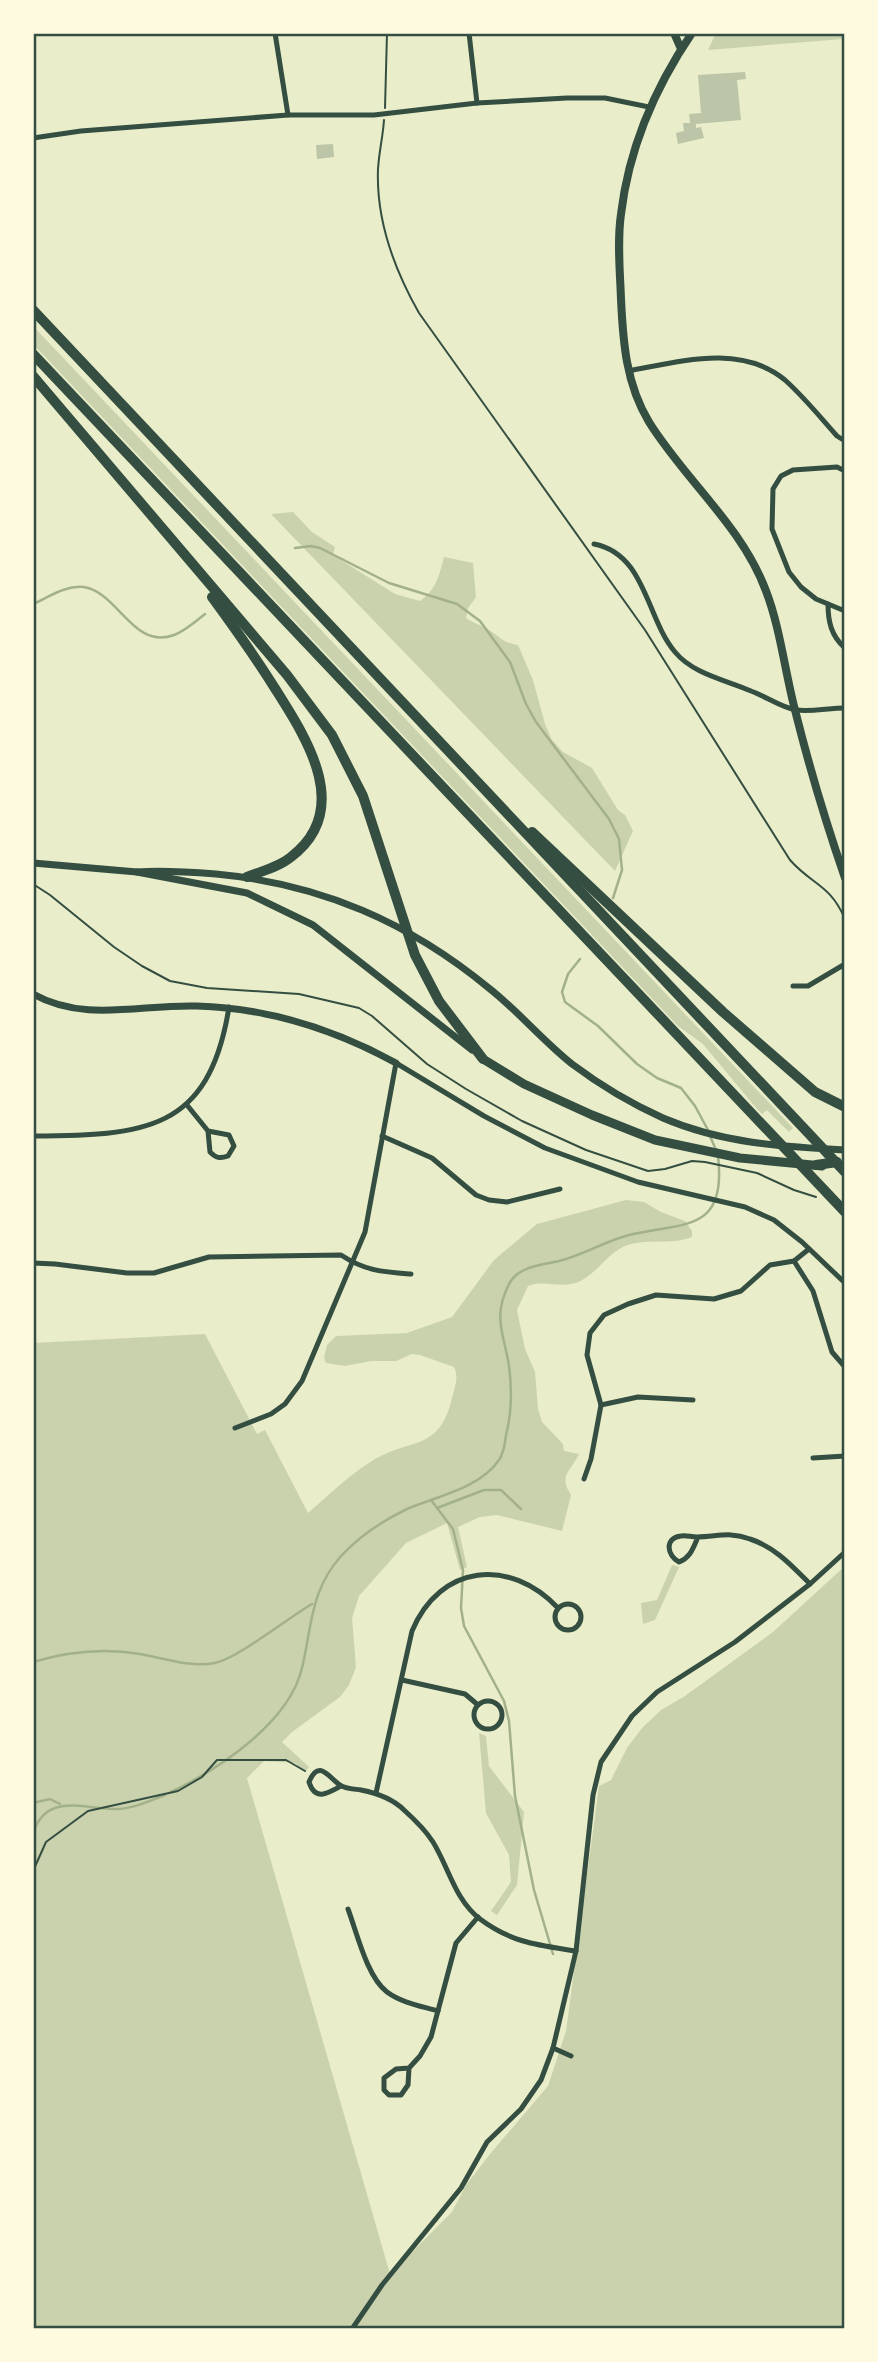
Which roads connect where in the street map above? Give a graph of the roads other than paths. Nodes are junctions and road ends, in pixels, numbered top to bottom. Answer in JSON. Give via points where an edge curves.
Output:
{"nodes":[{"id":1,"x":275,"y":33,"type":"edge"},
{"id":2,"x":469,"y":33,"type":"edge"},
{"id":3,"x":674,"y":33,"type":"edge"},
{"id":4,"x":692,"y":33,"type":"edge"},
{"id":5,"x":681,"y":48,"type":"junction"},
{"id":6,"x":477,"y":103,"type":"junction"},
{"id":7,"x":649,"y":107,"type":"junction"},
{"id":8,"x":288,"y":115,"type":"junction"},
{"id":9,"x":33,"y":138,"type":"edge"},
{"id":10,"x":33,"y":310,"type":"edge"},
{"id":11,"x":33,"y":354,"type":"edge"},
{"id":12,"x":628,"y":371,"type":"junction"},
{"id":13,"x":33,"y":376,"type":"edge"},
{"id":14,"x":845,"y":441,"type":"edge"},
{"id":15,"x":845,"y":471,"type":"edge"},
{"id":16,"x":174,"y":543,"type":"junction"},
{"id":17,"x":594,"y":544,"type":"dead end"},
{"id":18,"x":828,"y":604,"type":"junction"},
{"id":19,"x":845,"y":611,"type":"edge"},
{"id":20,"x":845,"y":648,"type":"edge"},
{"id":21,"x":845,"y":708,"type":"edge"},
{"id":22,"x":795,"y":710,"type":"junction"},
{"id":23,"x":496,"y":800,"type":"junction"},
{"id":24,"x":33,"y":863,"type":"edge"},
{"id":25,"x":137,"y":872,"type":"junction"},
{"id":26,"x":247,"y":877,"type":"junction"},
{"id":27,"x":845,"y":878,"type":"edge"},
{"id":28,"x":845,"y":964,"type":"edge"},
{"id":29,"x":793,"y":986,"type":"dead end"},
{"id":30,"x":33,"y":994,"type":"edge"},
{"id":31,"x":229,"y":1007,"type":"junction"},
{"id":32,"x":484,"y":1059,"type":"junction"},
{"id":33,"x":396,"y":1063,"type":"junction"},
{"id":34,"x":815,"y":1092,"type":"junction"},
{"id":35,"x":187,"y":1105,"type":"junction"},
{"id":36,"x":845,"y":1107,"type":"edge"},
{"id":37,"x":845,"y":1113,"type":"edge"},
{"id":38,"x":208,"y":1131,"type":"junction"},
{"id":39,"x":33,"y":1136,"type":"edge"},
{"id":40,"x":382,"y":1136,"type":"junction"},
{"id":41,"x":845,"y":1150,"type":"edge"},
{"id":42,"x":816,"y":1165,"type":"joint"},
{"id":43,"x":845,"y":1167,"type":"edge"},
{"id":44,"x":560,"y":1189,"type":"dead end"},
{"id":45,"x":845,"y":1212,"type":"edge"},
{"id":46,"x":809,"y":1249,"type":"junction"},
{"id":47,"x":794,"y":1261,"type":"junction"},
{"id":48,"x":33,"y":1263,"type":"edge"},
{"id":49,"x":354,"y":1263,"type":"junction"},
{"id":50,"x":411,"y":1274,"type":"dead end"},
{"id":51,"x":845,"y":1283,"type":"edge"},
{"id":52,"x":845,"y":1367,"type":"edge"},
{"id":53,"x":693,"y":1400,"type":"dead end"},
{"id":54,"x":601,"y":1405,"type":"junction"},
{"id":55,"x":235,"y":1428,"type":"dead end"},
{"id":56,"x":845,"y":1456,"type":"edge"},
{"id":57,"x":813,"y":1458,"type":"dead end"},
{"id":58,"x":584,"y":1479,"type":"dead end"},
{"id":59,"x":698,"y":1537,"type":"junction"},
{"id":60,"x":845,"y":1552,"type":"edge"},
{"id":61,"x":810,"y":1584,"type":"junction"},
{"id":62,"x":558,"y":1608,"type":"junction"},
{"id":63,"x":402,"y":1680,"type":"junction"},
{"id":64,"x":478,"y":1705,"type":"junction"},
{"id":65,"x":341,"y":1786,"type":"junction"},
{"id":66,"x":376,"y":1793,"type":"junction"},
{"id":67,"x":348,"y":1909,"type":"dead end"},
{"id":68,"x":478,"y":1917,"type":"junction"},
{"id":69,"x":576,"y":1951,"type":"junction"},
{"id":70,"x":438,"y":2011,"type":"junction"},
{"id":71,"x":553,"y":2048,"type":"junction"},
{"id":72,"x":571,"y":2056,"type":"dead end"},
{"id":73,"x":409,"y":2068,"type":"junction"},
{"id":74,"x":352,"y":2329,"type":"edge"}],
"edges":[{"from":1,"to":8,"type":"street"},
{"from":2,"to":6,"type":"street"},
{"from":3,"to":5,"type":"main road"},
{"from":4,"to":5,"type":"main road"},
{"from":5,"to":7,"type":"main road"},
{"from":6,"to":7,"type":"street","via":[[567,97],[605,98]]},
{"from":6,"to":8,"type":"street","via":[[384,114]]},
{"from":7,"to":12,"type":"main road","via":[[632,151],[620,216],[622,326]]},
{"from":8,"to":9,"type":"street"},
{"from":10,"to":23,"type":"highway"},
{"from":11,"to":45,"type":"highway"},
{"from":12,"to":14,"type":"street","via":[[713,358],[748,361],[782,378]]},
{"from":12,"to":22,"type":"main road","via":[[636,398],[660,439],[742,544],[766,592]]},
{"from":13,"to":16,"type":"highway"},
{"from":15,"to":18,"type":"street","via":[[837,467],[793,470],[781,476],[773,489],[772,529],[789,572],[801,587]]},
{"from":16,"to":26,"type":"highway","via":[[254,656],[317,765],[322,802],[311,835],[292,857]]},
{"from":16,"to":32,"type":"highway","via":[[332,735],[363,796],[415,955],[439,1001]]},
{"from":17,"to":22,"type":"street","via":[[619,553],[639,579],[661,633],[676,654],[707,675]]},
{"from":18,"to":19,"type":"street"},
{"from":18,"to":20,"type":"street","via":[[832,633]]},
{"from":21,"to":22,"type":"street"},
{"from":22,"to":27,"type":"main road"},
{"from":23,"to":34,"type":"highway"},
{"from":23,"to":43,"type":"highway","via":[[796,1121]]},
{"from":24,"to":25,"type":"street"},
{"from":25,"to":26,"type":"street","via":[[166,869]]},
{"from":25,"to":32,"type":"street","via":[[247,893],[313,925]]},
{"from":26,"to":41,"type":"street","via":[[331,897],[425,940],[493,990],[572,1064],[663,1117],[742,1142]]},
{"from":28,"to":29,"type":"street","via":[[808,986]]},
{"from":30,"to":31,"type":"street","via":[[59,1006],[93,1011]]},
{"from":31,"to":33,"type":"street","via":[[325,1030]]},
{"from":31,"to":35,"type":"street","via":[[216,1063]]},
{"from":32,"to":42,"type":"main road","via":[[524,1084],[655,1140],[734,1157]]},
{"from":33,"to":40,"type":"street"},
{"from":33,"to":46,"type":"street","via":[[545,1147],[638,1182],[746,1207],[774,1220]]},
{"from":34,"to":36,"type":"highway"},
{"from":34,"to":37,"type":"highway"},
{"from":35,"to":38,"type":"street"},
{"from":35,"to":39,"type":"street","via":[[136,1130]]},
{"from":38,"to":38,"type":"street","via":[[210,1152],[215,1157],[228,1156],[234,1146],[229,1135]]},
{"from":40,"to":44,"type":"street","via":[[432,1158],[476,1195],[489,1200],[507,1202]]},
{"from":40,"to":49,"type":"street","via":[[365,1232]]},
{"from":42,"to":43,"type":"highway","via":[[831,1162]]},
{"from":46,"to":47,"type":"street"},
{"from":46,"to":51,"type":"street"},
{"from":47,"to":52,"type":"street","via":[[813,1291],[832,1352]]},
{"from":47,"to":54,"type":"street","via":[[770,1265],[741,1291],[714,1299],[656,1295],[604,1315],[590,1333],[587,1355]]},
{"from":48,"to":49,"type":"street","via":[[154,1273],[222,1257],[341,1255]]},
{"from":49,"to":50,"type":"street","via":[[375,1272]]},
{"from":49,"to":55,"type":"street","via":[[295,1392],[271,1414]]},
{"from":53,"to":54,"type":"street","via":[[638,1397]]},
{"from":54,"to":58,"type":"street"},
{"from":56,"to":57,"type":"street"},
{"from":59,"to":59,"type":"street","via":[[675,1537],[668,1550],[672,1558],[685,1559]]},
{"from":59,"to":61,"type":"street","via":[[723,1533],[750,1539],[779,1553]]},
{"from":60,"to":61,"type":"street"},
{"from":61,"to":69,"type":"street","via":[[736,1642],[657,1692],[632,1716],[601,1762],[593,1795]]},
{"from":62,"to":62,"type":"street","via":[[555,1618],[560,1628],[571,1630],[580,1624],[578,1609],[568,1604]]},
{"from":62,"to":63,"type":"street","via":[[535,1587],[511,1577],[485,1575],[460,1580],[423,1609],[412,1631]]},
{"from":63,"to":64,"type":"street","via":[[465,1694]]},
{"from":63,"to":66,"type":"street"},
{"from":64,"to":64,"type":"street","via":[[478,1724],[490,1729],[501,1721],[496,1703]]},
{"from":65,"to":65,"type":"street","via":[[324,1771],[317,1771],[309,1782],[311,1790],[322,1796]]},
{"from":65,"to":66,"type":"street"},
{"from":66,"to":68,"type":"street","via":[[402,1808],[432,1842],[453,1886]]},
{"from":67,"to":70,"type":"street","via":[[373,1976],[386,1992]]},
{"from":68,"to":69,"type":"street","via":[[523,1942]]},
{"from":68,"to":70,"type":"street","via":[[456,1944]]},
{"from":69,"to":71,"type":"street"},
{"from":70,"to":73,"type":"street","via":[[431,2037]]},
{"from":71,"to":72,"type":"street"},
{"from":71,"to":74,"type":"street","via":[[541,2080],[522,2109],[487,2142],[461,2188]]},
{"from":73,"to":73,"type":"street","via":[[396,2069],[384,2078],[389,2095],[406,2091]]}]}
